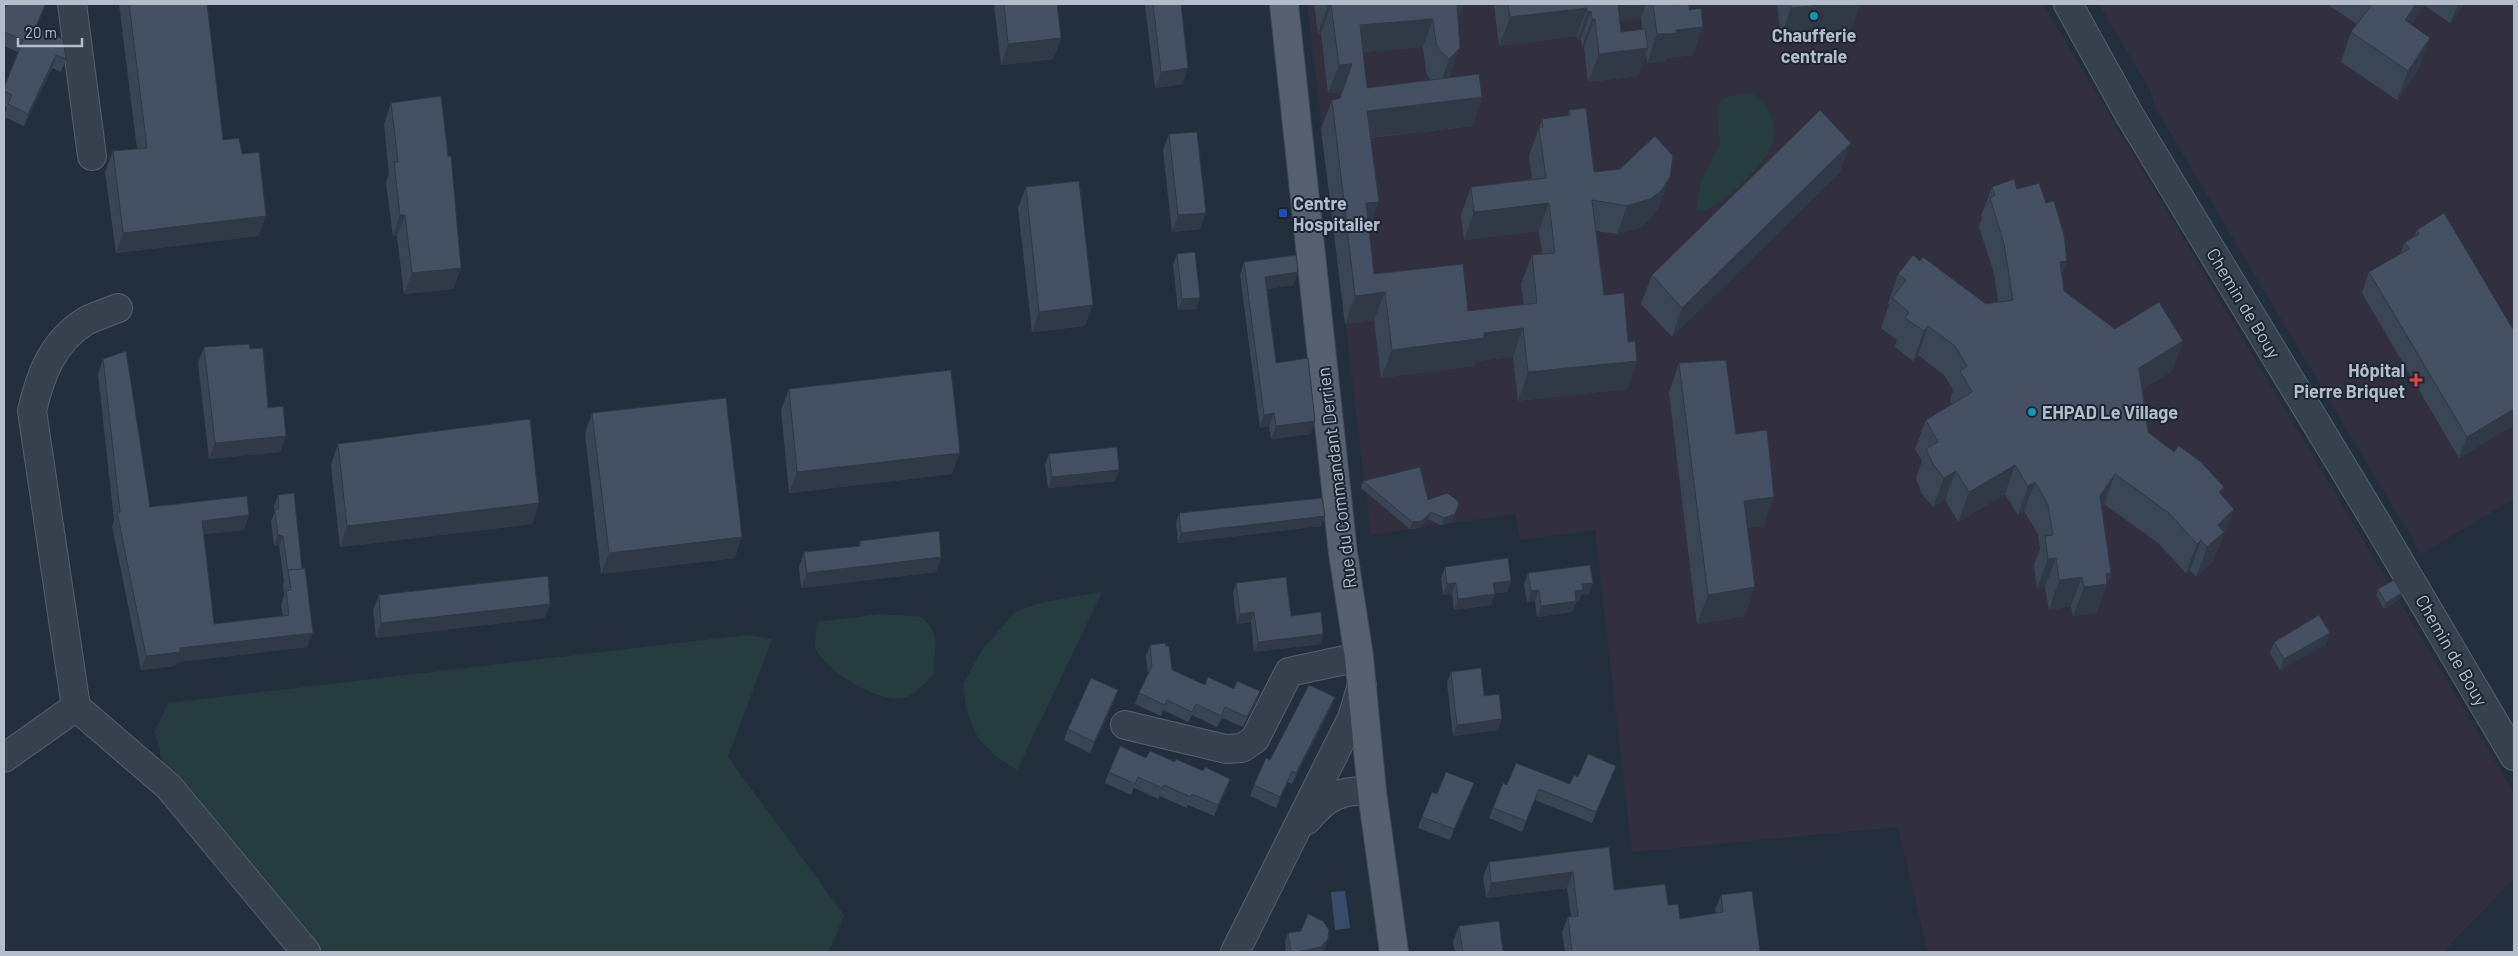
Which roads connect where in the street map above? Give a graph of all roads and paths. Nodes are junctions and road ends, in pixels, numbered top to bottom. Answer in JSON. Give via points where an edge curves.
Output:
{"nodes":[{"id":1,"x":72,"y":4,"type":"edge"},
{"id":2,"x":1284,"y":4,"type":"edge"},
{"id":3,"x":2068,"y":4,"type":"edge"},
{"id":4,"x":92,"y":156,"type":"dead end"},
{"id":5,"x":118,"y":308,"type":"dead end"},
{"id":6,"x":1359,"y":657,"type":"junction"},
{"id":7,"x":1362,"y":685,"type":"junction"},
{"id":8,"x":76,"y":707,"type":"junction"},
{"id":9,"x":1125,"y":725,"type":"dead end"},
{"id":10,"x":2514,"y":756,"type":"edge"},
{"id":11,"x":4,"y":758,"type":"edge"},
{"id":12,"x":1372,"y":792,"type":"junction"},
{"id":13,"x":1295,"y":834,"type":"junction"},
{"id":14,"x":306,"y":952,"type":"edge"},
{"id":15,"x":1235,"y":952,"type":"edge"},
{"id":16,"x":1394,"y":952,"type":"edge"}],
"edges":[{"from":1,"to":4,"type":"street"},
{"from":2,"to":6,"type":"main road","name":"Rue du Commandant Derrien","via":[[1343,553]]},
{"from":3,"to":10,"type":"street","name":"Chemin de Bouy","via":[[2130,116],[2429,609]]},
{"from":5,"to":8,"type":"street","via":[[86,322],[57,347],[39,381],[32,410]]},
{"from":6,"to":7,"type":"main road","name":"Rue du Commandant Derrien"},
{"from":6,"to":9,"type":"street","via":[[1290,672],[1255,739],[1242,748],[1226,749]]},
{"from":7,"to":12,"type":"main road","name":"Rue du Commandant Derrien"},
{"from":7,"to":13,"type":"street","via":[[1352,718]]},
{"from":8,"to":11,"type":"street"},
{"from":8,"to":14,"type":"street","via":[[169,787]]},
{"from":12,"to":13,"type":"street","via":[[1352,790],[1327,799]]},
{"from":12,"to":16,"type":"main road","name":"Rue du Commandant Derrien"},
{"from":13,"to":15,"type":"street"}]}
